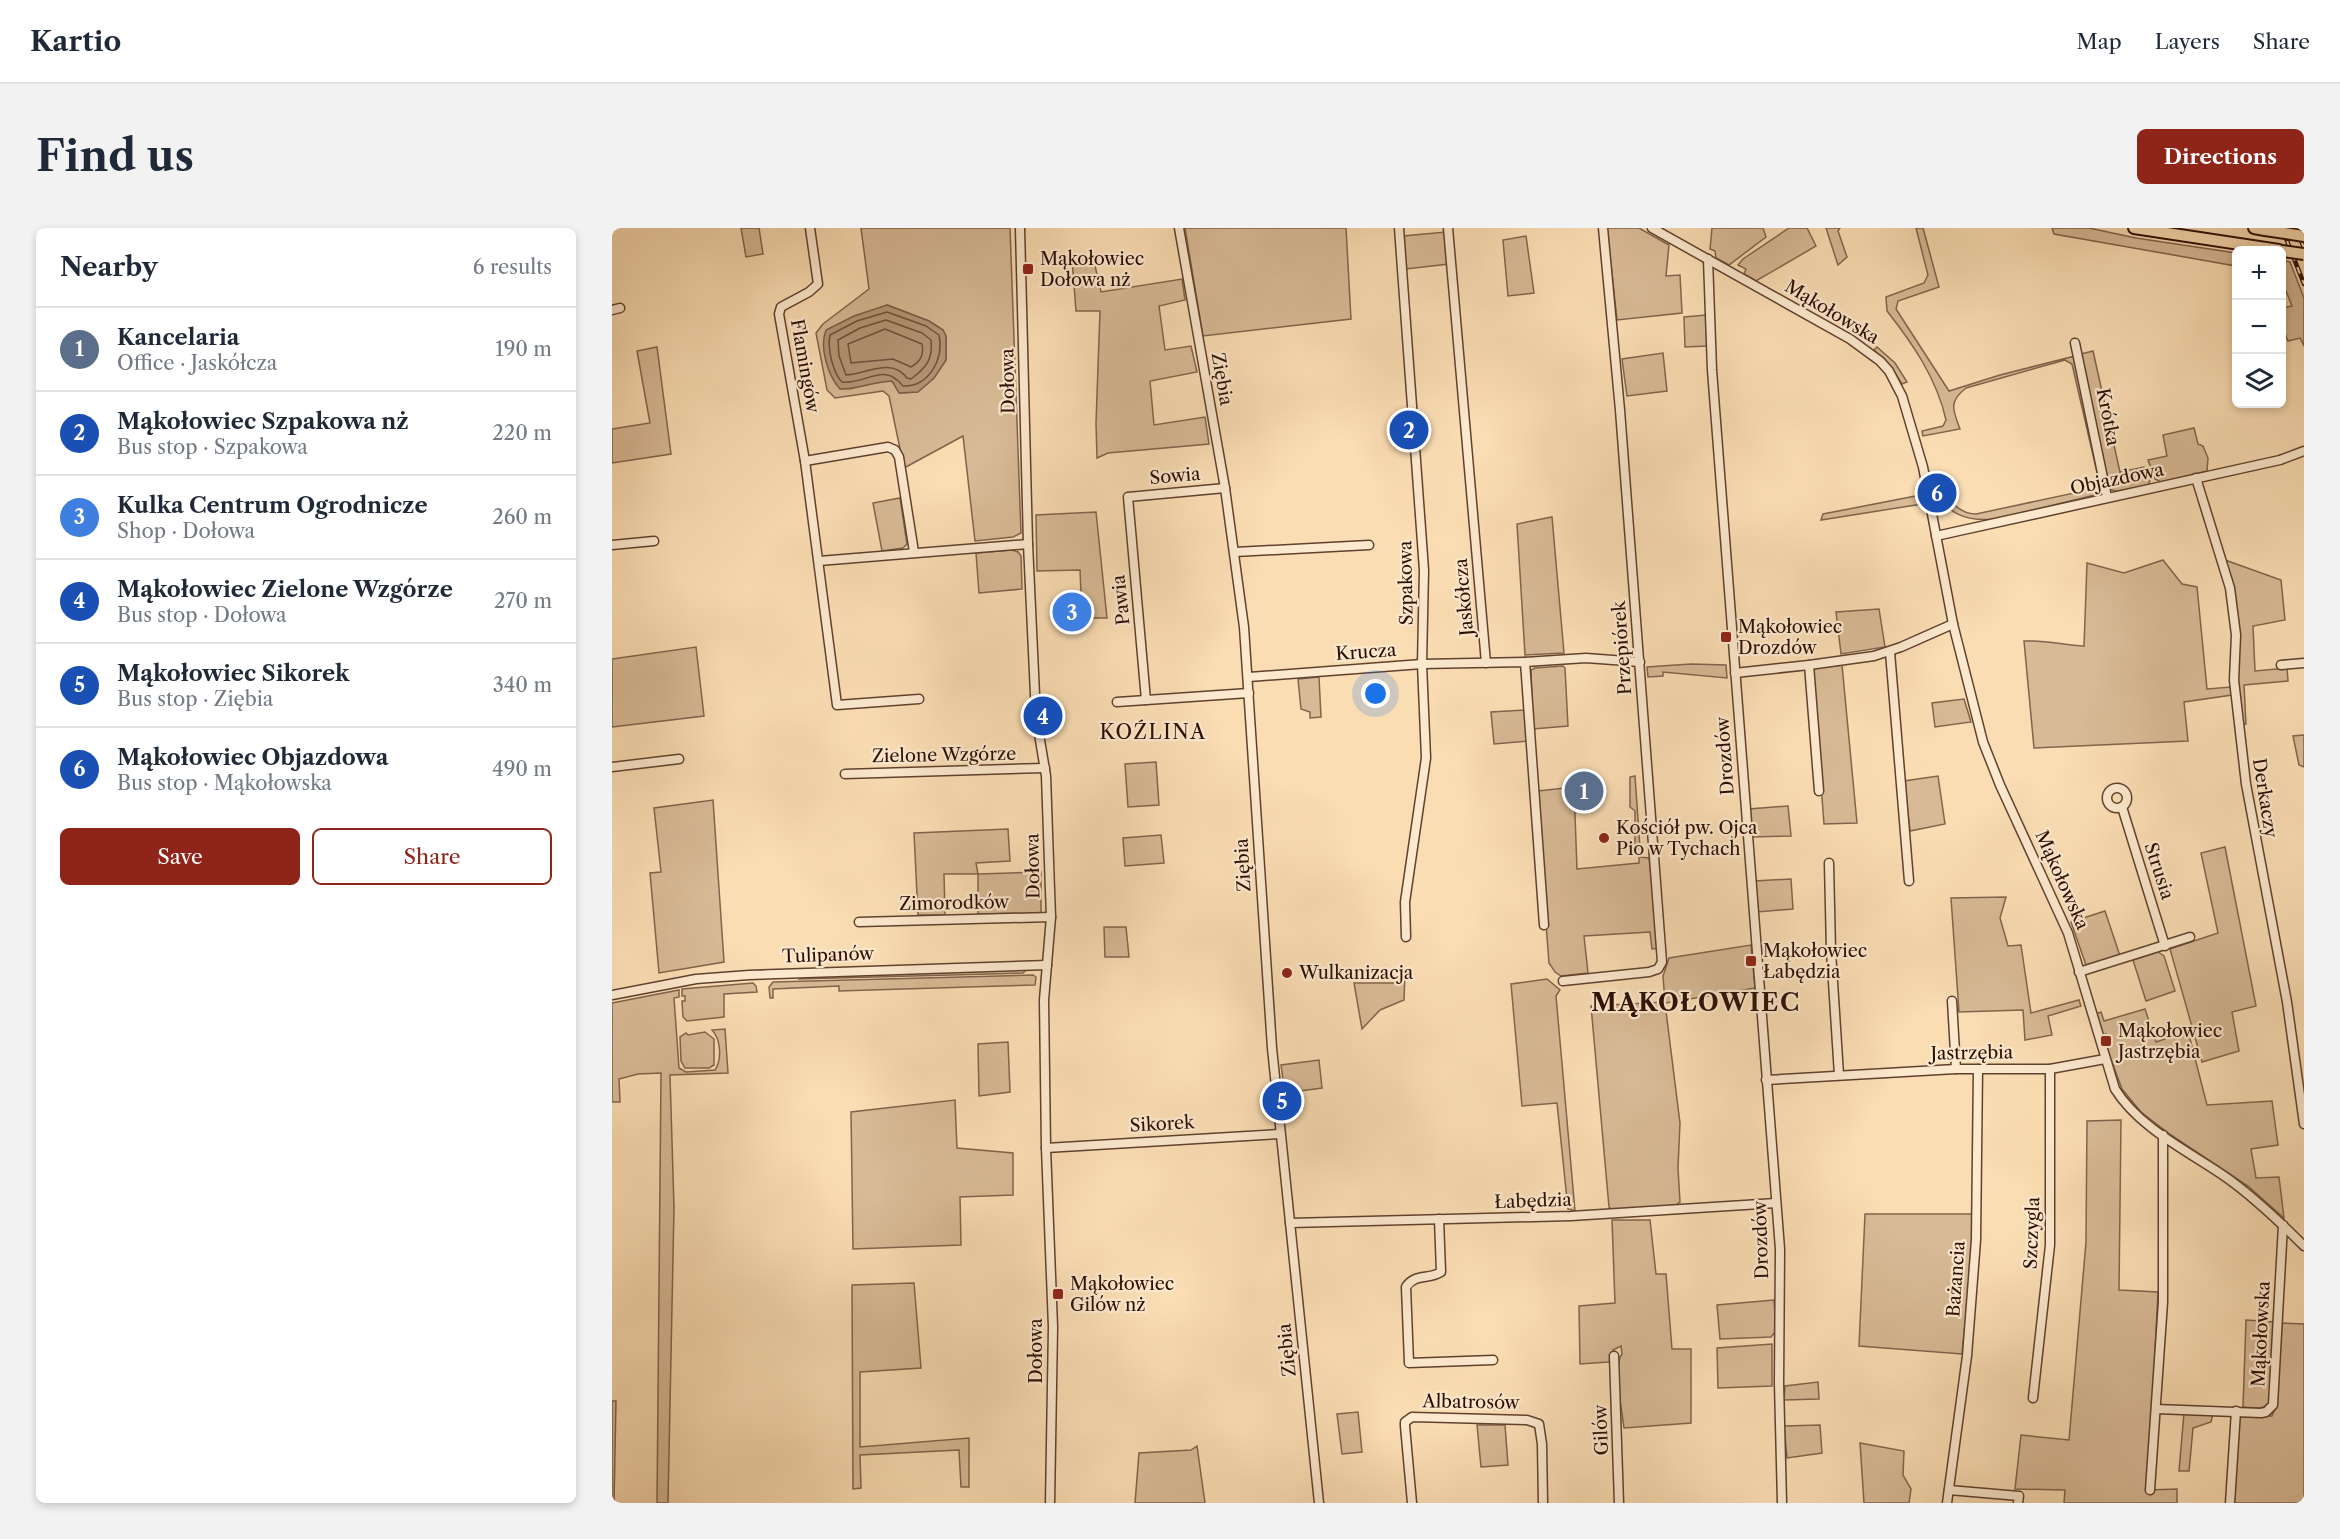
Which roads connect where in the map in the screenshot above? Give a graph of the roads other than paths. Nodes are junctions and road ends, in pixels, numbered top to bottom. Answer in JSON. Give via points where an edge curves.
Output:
{"nodes":[{"id":1,"x":810,"y":228,"type":"edge"},
{"id":2,"x":1020,"y":228,"type":"edge"},
{"id":3,"x":1179,"y":228,"type":"edge"},
{"id":4,"x":1399,"y":228,"type":"edge"},
{"id":5,"x":1448,"y":228,"type":"edge"},
{"id":6,"x":1603,"y":228,"type":"edge"},
{"id":7,"x":1652,"y":228,"type":"edge"},
{"id":8,"x":2134,"y":228,"type":"edge"},
{"id":9,"x":2260,"y":229,"type":"edge"},
{"id":10,"x":2304,"y":236,"type":"edge"},
{"id":11,"x":2250,"y":246,"type":"edge"},
{"id":12,"x":2286,"y":251,"type":"edge"},
{"id":13,"x":2304,"y":254,"type":"edge"},
{"id":14,"x":1708,"y":259,"type":"junction"},
{"id":15,"x":2075,"y":343,"type":"dead end"},
{"id":16,"x":2304,"y":451,"type":"edge"},
{"id":17,"x":805,"y":460,"type":"junction"},
{"id":18,"x":2196,"y":478,"type":"junction"},
{"id":19,"x":1225,"y":488,"type":"junction"},
{"id":20,"x":1128,"y":497,"type":"joint"},
{"id":21,"x":2107,"y":497,"type":"junction"},
{"id":22,"x":1936,"y":536,"type":"junction"},
{"id":23,"x":654,"y":541,"type":"dead end"},
{"id":24,"x":1028,"y":544,"type":"junction"},
{"id":25,"x":612,"y":545,"type":"edge"},
{"id":26,"x":1369,"y":545,"type":"dead end"},
{"id":27,"x":914,"y":552,"type":"junction"},
{"id":28,"x":1235,"y":552,"type":"junction"},
{"id":29,"x":819,"y":561,"type":"junction"},
{"id":30,"x":1953,"y":624,"type":"junction"},
{"id":31,"x":1890,"y":652,"type":"junction"},
{"id":32,"x":1525,"y":662,"type":"junction"},
{"id":33,"x":1640,"y":662,"type":"junction"},
{"id":34,"x":1486,"y":663,"type":"junction"},
{"id":35,"x":2304,"y":663,"type":"edge"},
{"id":36,"x":1422,"y":664,"type":"junction"},
{"id":37,"x":2281,"y":664,"type":"dead end"},
{"id":38,"x":1809,"y":665,"type":"junction"},
{"id":39,"x":1735,"y":673,"type":"junction"},
{"id":40,"x":1249,"y":677,"type":"junction"},
{"id":41,"x":1249,"y":693,"type":"junction"},
{"id":42,"x":919,"y":699,"type":"dead end"},
{"id":43,"x":1146,"y":700,"type":"junction"},
{"id":44,"x":1117,"y":702,"type":"dead end"},
{"id":45,"x":679,"y":759,"type":"dead end"},
{"id":46,"x":612,"y":767,"type":"edge"},
{"id":47,"x":1045,"y":768,"type":"junction"},
{"id":48,"x":844,"y":774,"type":"dead end"},
{"id":49,"x":1819,"y":791,"type":"dead end"},
{"id":50,"x":2122,"y":807,"type":"dead end"},
{"id":51,"x":1828,"y":863,"type":"dead end"},
{"id":52,"x":1910,"y":881,"type":"dead end"},
{"id":53,"x":1051,"y":917,"type":"junction"},
{"id":54,"x":859,"y":922,"type":"dead end"},
{"id":55,"x":1544,"y":925,"type":"dead end"},
{"id":56,"x":1406,"y":937,"type":"dead end"},
{"id":57,"x":2190,"y":937,"type":"dead end"},
{"id":58,"x":2165,"y":946,"type":"junction"},
{"id":59,"x":1047,"y":965,"type":"junction"},
{"id":60,"x":2079,"y":972,"type":"junction"},
{"id":61,"x":1563,"y":981,"type":"dead end"},
{"id":62,"x":612,"y":995,"type":"edge"},
{"id":63,"x":1952,"y":1001,"type":"dead end"},
{"id":64,"x":2105,"y":1059,"type":"junction"},
{"id":65,"x":1956,"y":1069,"type":"junction"},
{"id":66,"x":1978,"y":1069,"type":"junction"},
{"id":67,"x":2050,"y":1069,"type":"junction"},
{"id":68,"x":1839,"y":1075,"type":"junction"},
{"id":69,"x":1766,"y":1080,"type":"junction"},
{"id":70,"x":2304,"y":1124,"type":"edge"},
{"id":71,"x":1280,"y":1134,"type":"junction"},
{"id":72,"x":2163,"y":1135,"type":"junction"},
{"id":73,"x":1046,"y":1148,"type":"junction"},
{"id":74,"x":1776,"y":1203,"type":"junction"},
{"id":75,"x":1439,"y":1220,"type":"junction"},
{"id":76,"x":1290,"y":1223,"type":"junction"},
{"id":77,"x":2283,"y":1225,"type":"junction"},
{"id":78,"x":2304,"y":1246,"type":"edge"},
{"id":79,"x":1614,"y":1356,"type":"dead end"},
{"id":80,"x":1493,"y":1360,"type":"dead end"},
{"id":81,"x":2033,"y":1398,"type":"dead end"},
{"id":82,"x":2156,"y":1409,"type":"junction"},
{"id":83,"x":2236,"y":1411,"type":"junction"},
{"id":84,"x":1949,"y":1490,"type":"junction"},
{"id":85,"x":2150,"y":1490,"type":"dead end"},
{"id":86,"x":1050,"y":1503,"type":"edge"},
{"id":87,"x":1319,"y":1503,"type":"edge"},
{"id":88,"x":1412,"y":1503,"type":"edge"},
{"id":89,"x":1543,"y":1503,"type":"edge"},
{"id":90,"x":1619,"y":1503,"type":"edge"},
{"id":91,"x":1782,"y":1503,"type":"edge"},
{"id":92,"x":1947,"y":1503,"type":"edge"},
{"id":93,"x":2018,"y":1503,"type":"edge"},
{"id":94,"x":2230,"y":1503,"type":"edge"}],
"edges":[{"from":1,"to":17,"type":"street","name":"Flamingów","via":[[818,284],[781,307],[779,314]]},
{"from":2,"to":24,"type":"street","name":"Dołowa"},
{"from":3,"to":19,"type":"street","name":"Ziębia"},
{"from":4,"to":36,"type":"street","name":"Szpakowa","via":[[1424,570]]},
{"from":5,"to":34,"type":"street","name":"Jaskółcza"},
{"from":6,"to":33,"type":"street","name":"Przepiórek"},
{"from":7,"to":14,"type":"street","name":"Mąkołowska"},
{"from":8,"to":11,"type":"main road"},
{"from":9,"to":10,"type":"main road","bridge":true},
{"from":12,"to":13,"type":"main road","bridge":true},
{"from":14,"to":22,"type":"street","name":"Mąkołowska","via":[[1850,339],[1889,371],[1902,396],[1923,467]]},
{"from":14,"to":39,"type":"street","name":"Drozdów","via":[[1712,370]]},
{"from":15,"to":21,"type":"street","name":"Krótka"},
{"from":16,"to":18,"type":"street","name":"Objazdowa"},
{"from":17,"to":27,"type":"street","via":[[888,447],[895,450]]},
{"from":17,"to":29,"type":"street","name":"Flamingów"},
{"from":18,"to":21,"type":"street","name":"Objazdowa"},
{"from":18,"to":70,"type":"street","name":"Derkaczy","via":[[2230,588],[2243,763],[2288,1002]]},
{"from":19,"to":20,"type":"street","name":"Sowia"},
{"from":19,"to":28,"type":"street","name":"Ziębia"},
{"from":20,"to":43,"type":"street","name":"Pawia"},
{"from":21,"to":22,"type":"street","name":"Objazdowa"},
{"from":22,"to":30,"type":"street","name":"Mąkołowska"},
{"from":23,"to":25,"type":"street"},
{"from":24,"to":27,"type":"street"},
{"from":24,"to":47,"type":"street","name":"Dołowa","via":[[1036,716]]},
{"from":26,"to":28,"type":"street"},
{"from":27,"to":29,"type":"street"},
{"from":28,"to":40,"type":"street","name":"Ziębia"},
{"from":29,"to":42,"type":"street","name":"Flamingów","via":[[837,705]]},
{"from":30,"to":31,"type":"street"},
{"from":30,"to":60,"type":"street","name":"Mąkołowska","via":[[1983,742],[2060,911]]},
{"from":31,"to":38,"type":"street"},
{"from":31,"to":52,"type":"street"},
{"from":32,"to":33,"type":"street","via":[[1586,658]]},
{"from":32,"to":34,"type":"street"},
{"from":32,"to":55,"type":"street"},
{"from":33,"to":61,"type":"street","name":"Przepiórek","via":[[1662,962],[1660,968],[1650,971]]},
{"from":34,"to":36,"type":"street","name":"Krucza"},
{"from":35,"to":37,"type":"street"},
{"from":36,"to":40,"type":"street","name":"Krucza"},
{"from":36,"to":56,"type":"street","name":"Szpakowa","via":[[1426,758],[1405,902]]},
{"from":38,"to":39,"type":"street"},
{"from":38,"to":49,"type":"street"},
{"from":39,"to":69,"type":"street","name":"Drozdów"},
{"from":40,"to":41,"type":"street","name":"Ziębia"},
{"from":41,"to":43,"type":"street"},
{"from":41,"to":71,"type":"street","name":"Ziębia"},
{"from":43,"to":44,"type":"street"},
{"from":45,"to":46,"type":"street"},
{"from":47,"to":48,"type":"street","name":"Zielone Wzgórze"},
{"from":47,"to":53,"type":"street","name":"Dołowa"},
{"from":50,"to":58,"type":"street","name":"Strusia"},
{"from":51,"to":68,"type":"street"},
{"from":53,"to":54,"type":"street","name":"Zimorodków"},
{"from":53,"to":59,"type":"street","name":"Dołowa"},
{"from":57,"to":58,"type":"street"},
{"from":58,"to":60,"type":"street"},
{"from":59,"to":62,"type":"street","name":"Tulipanów","via":[[749,975],[696,979]]},
{"from":59,"to":73,"type":"street","name":"Dołowa"},
{"from":60,"to":64,"type":"street","name":"Mąkołowska"},
{"from":63,"to":65,"type":"street"},
{"from":64,"to":67,"type":"street","name":"Jastrzębia"},
{"from":64,"to":72,"type":"street","name":"Mąkołowska","via":[[2121,1099]]},
{"from":65,"to":66,"type":"street","name":"Jastrzębia"},
{"from":65,"to":68,"type":"street","name":"Jastrzębia"},
{"from":66,"to":67,"type":"street","name":"Jastrzębia"},
{"from":66,"to":84,"type":"street","name":"Bażancia","via":[[1976,1240],[1967,1356]]},
{"from":67,"to":81,"type":"street","name":"Szczygla","via":[[2050,1245]]},
{"from":68,"to":69,"type":"street","name":"Jastrzębia"},
{"from":69,"to":74,"type":"street","name":"Drozdów"},
{"from":71,"to":73,"type":"street","name":"Sikorek"},
{"from":71,"to":76,"type":"street","name":"Ziębia"},
{"from":72,"to":77,"type":"street","name":"Mąkołowska","via":[[2229,1180]]},
{"from":72,"to":82,"type":"street","via":[[2163,1302]]},
{"from":73,"to":86,"type":"street","name":"Dołowa","via":[[1053,1327]]},
{"from":74,"to":75,"type":"street","name":"Łabędzia"},
{"from":74,"to":91,"type":"street","name":"Drozdów","via":[[1780,1249]]},
{"from":75,"to":76,"type":"street","name":"Łabędzia"},
{"from":75,"to":80,"type":"street","via":[[1441,1272],[1416,1278],[1406,1287],[1409,1363]]},
{"from":76,"to":87,"type":"street","name":"Ziębia"},
{"from":77,"to":78,"type":"street","name":"Mąkołowska"},
{"from":77,"to":83,"type":"street","name":"Mąkołowska","via":[[2274,1401],[2266,1412]]},
{"from":79,"to":90,"type":"street","name":"Gilów"},
{"from":82,"to":83,"type":"street","name":"Mąkołowska"},
{"from":82,"to":85,"type":"street"},
{"from":83,"to":94,"type":"street"},
{"from":84,"to":92,"type":"street","name":"Bażancia"},
{"from":84,"to":93,"type":"street","via":[[2019,1496]]},
{"from":88,"to":89,"type":"street","name":"Albatrosów","via":[[1405,1422],[1412,1417],[1527,1420],[1539,1424]]}]}
